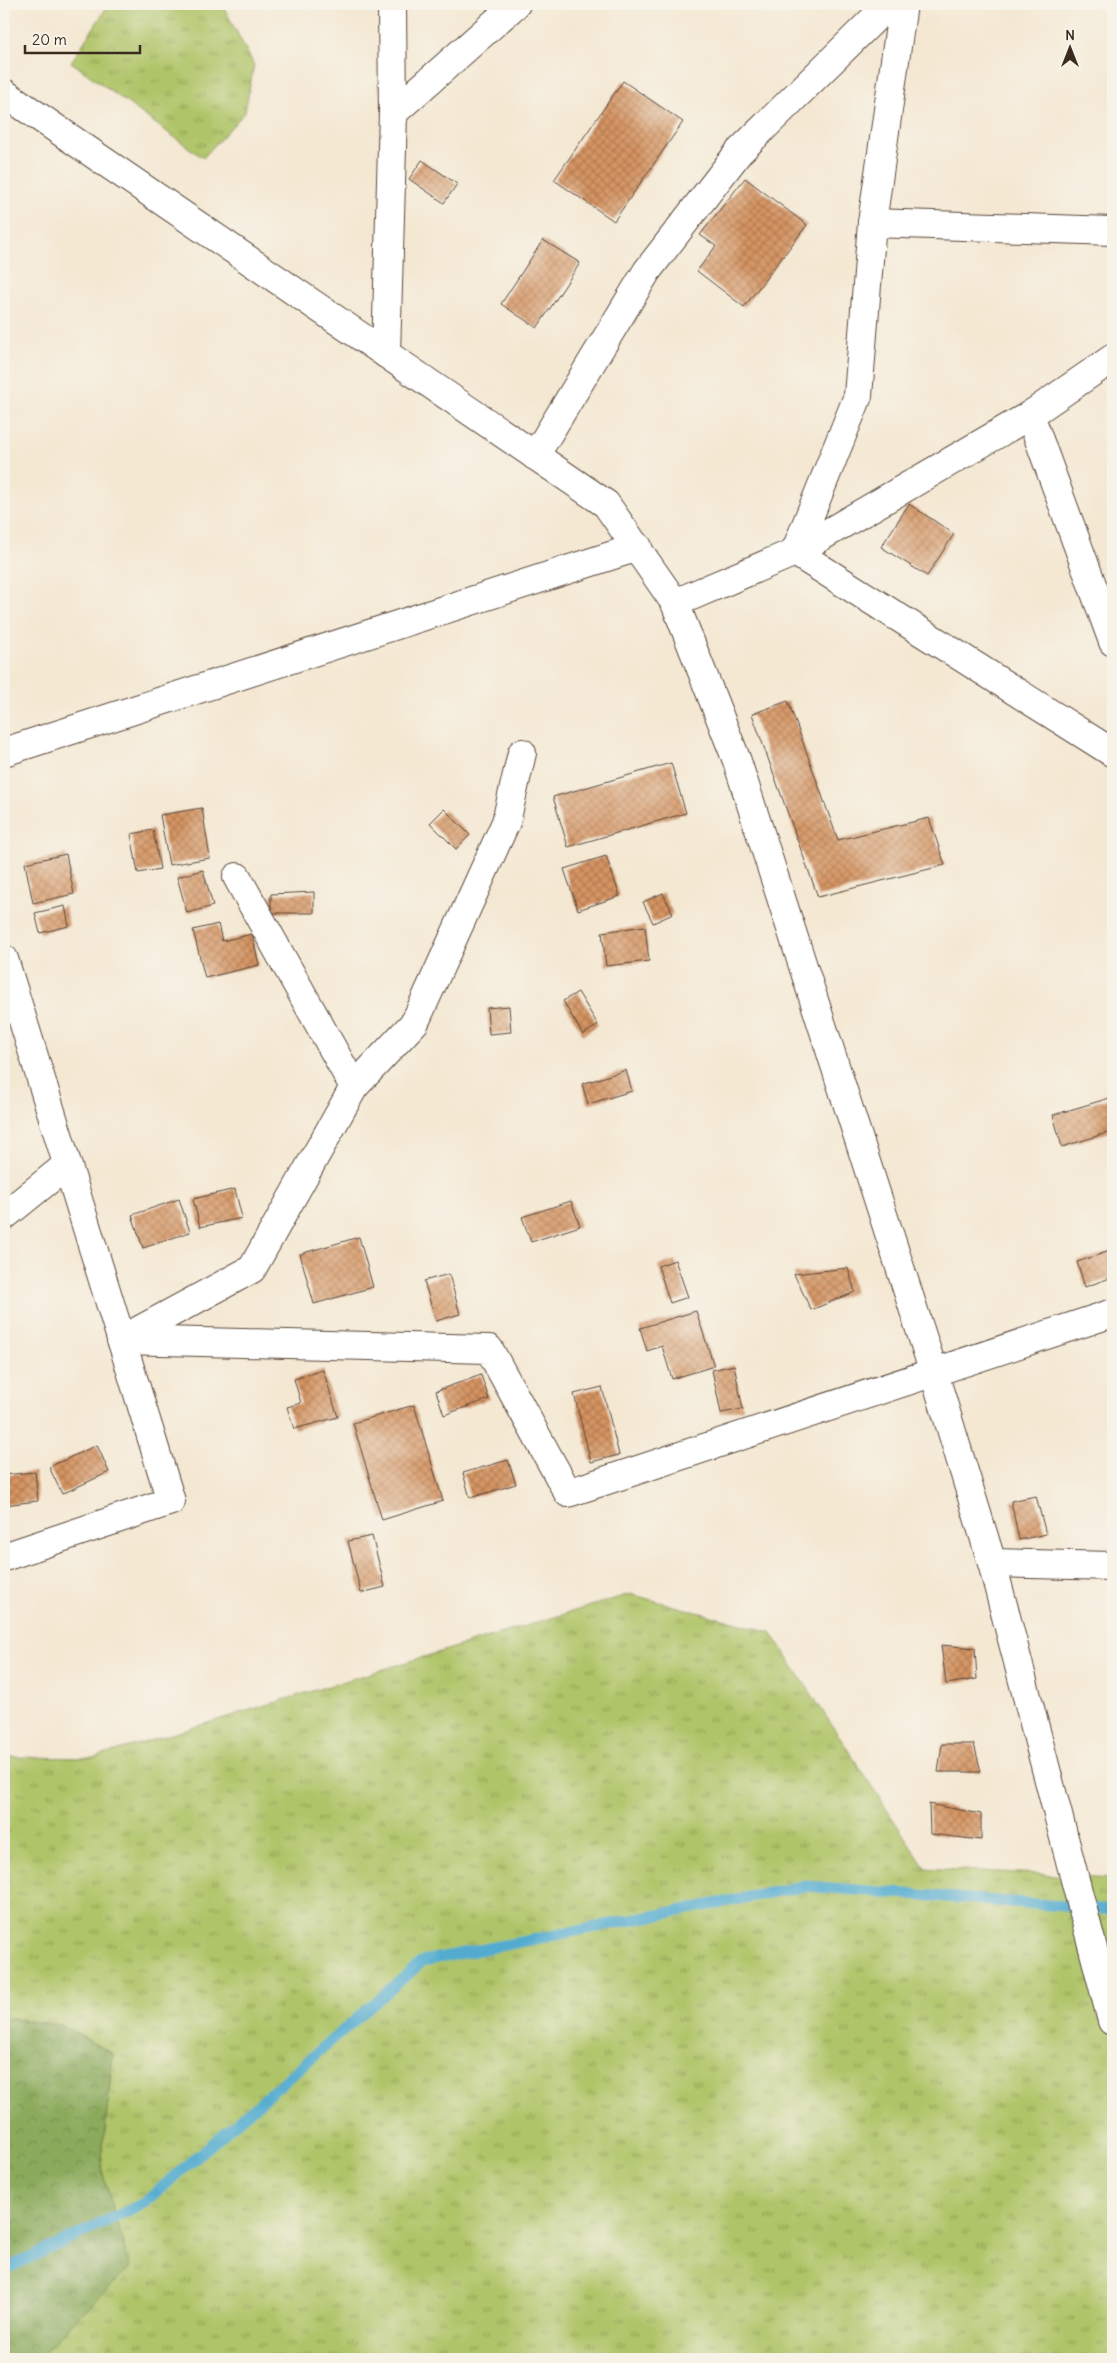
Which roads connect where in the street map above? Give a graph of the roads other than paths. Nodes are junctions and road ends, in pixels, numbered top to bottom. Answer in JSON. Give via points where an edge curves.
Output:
{"nodes":[{"id":1,"x":392,"y":4,"type":"edge"},
{"id":2,"x":516,"y":4,"type":"edge"},
{"id":3,"x":889,"y":4,"type":"edge"},
{"id":4,"x":903,"y":4,"type":"edge"},
{"id":5,"x":4,"y":93,"type":"edge"},
{"id":6,"x":393,"y":113,"type":"junction"},
{"id":7,"x":872,"y":223,"type":"junction"},
{"id":8,"x":1113,"y":231,"type":"edge"},
{"id":9,"x":386,"y":354,"type":"junction"},
{"id":10,"x":1113,"y":358,"type":"edge"},
{"id":11,"x":1030,"y":414,"type":"junction"},
{"id":12,"x":535,"y":456,"type":"junction"},
{"id":13,"x":638,"y":547,"type":"junction"},
{"id":14,"x":795,"y":552,"type":"junction"},
{"id":15,"x":675,"y":602,"type":"junction"},
{"id":16,"x":1113,"y":642,"type":"edge"},
{"id":17,"x":4,"y":752,"type":"edge"},
{"id":18,"x":522,"y":753,"type":"dead end"},
{"id":19,"x":1113,"y":753,"type":"edge"},
{"id":20,"x":237,"y":877,"type":"dead end"},
{"id":21,"x":4,"y":959,"type":"edge"},
{"id":22,"x":354,"y":1087,"type":"junction"},
{"id":23,"x":68,"y":1165,"type":"junction"},
{"id":24,"x":4,"y":1216,"type":"edge"},
{"id":25,"x":1113,"y":1314,"type":"edge"},
{"id":26,"x":121,"y":1340,"type":"junction"},
{"id":27,"x":934,"y":1373,"type":"junction"},
{"id":28,"x":4,"y":1557,"type":"edge"},
{"id":29,"x":992,"y":1563,"type":"junction"},
{"id":30,"x":1113,"y":1566,"type":"edge"},
{"id":31,"x":1113,"y":2023,"type":"edge"}],
"edges":[{"from":1,"to":6,"type":"street"},
{"from":2,"to":6,"type":"street"},
{"from":3,"to":12,"type":"street","via":[[739,152],[647,271]]},
{"from":4,"to":7,"type":"street"},
{"from":5,"to":9,"type":"street"},
{"from":6,"to":9,"type":"street"},
{"from":7,"to":8,"type":"street"},
{"from":7,"to":14,"type":"street","via":[[858,396]]},
{"from":9,"to":12,"type":"street"},
{"from":10,"to":11,"type":"street"},
{"from":11,"to":14,"type":"street"},
{"from":11,"to":16,"type":"street"},
{"from":12,"to":13,"type":"street","via":[[606,504]]},
{"from":13,"to":15,"type":"street"},
{"from":13,"to":17,"type":"street"},
{"from":14,"to":15,"type":"street"},
{"from":14,"to":19,"type":"street"},
{"from":15,"to":27,"type":"street","via":[[737,761]]},
{"from":18,"to":22,"type":"street","via":[[506,822],[415,1022]]},
{"from":20,"to":22,"type":"street"},
{"from":21,"to":23,"type":"street"},
{"from":22,"to":26,"type":"street","via":[[252,1269]]},
{"from":23,"to":24,"type":"street"},
{"from":23,"to":26,"type":"street"},
{"from":25,"to":27,"type":"street"},
{"from":26,"to":27,"type":"street","via":[[489,1349],[568,1493]]},
{"from":26,"to":28,"type":"street","via":[[171,1501]]},
{"from":27,"to":29,"type":"street"},
{"from":29,"to":30,"type":"street"},
{"from":29,"to":31,"type":"street"}]}
